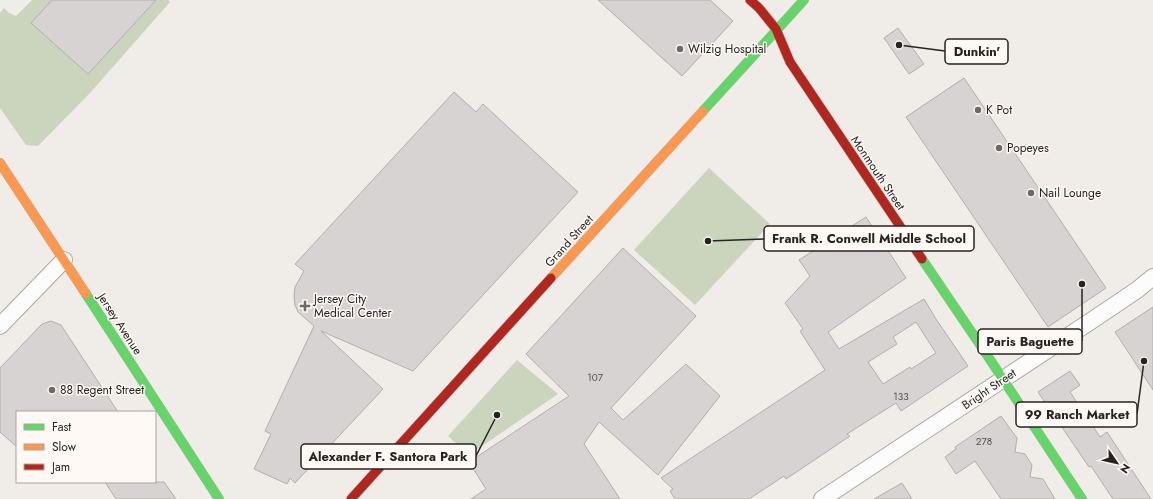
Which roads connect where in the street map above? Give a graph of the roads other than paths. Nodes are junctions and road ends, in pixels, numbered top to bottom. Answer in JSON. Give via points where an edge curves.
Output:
{"nodes":[{"id":1,"x":750,"y":0,"type":"edge"},
{"id":2,"x":804,"y":0,"type":"edge"},
{"id":3,"x":776,"y":29,"type":"junction"},
{"id":4,"x":0,"y":163,"type":"edge"},
{"id":5,"x":64,"y":260,"type":"junction"},
{"id":6,"x":1153,"y":277,"type":"edge"},
{"id":7,"x":0,"y":326,"type":"edge"},
{"id":8,"x":1003,"y":380,"type":"junction"},
{"id":9,"x":219,"y":499,"type":"edge"},
{"id":10,"x":351,"y":499,"type":"edge"},
{"id":11,"x":822,"y":499,"type":"edge"},
{"id":12,"x":1082,"y":499,"type":"edge"}],
"edges":[{"from":1,"to":3,"type":"street","name":"Monmouth Street"},
{"from":2,"to":3,"type":"street","name":"Grand Street"},
{"from":3,"to":8,"type":"street","name":"Monmouth Street","via":[[791,63]]},
{"from":3,"to":10,"type":"street","name":"Grand Street"},
{"from":4,"to":5,"type":"street","name":"Jersey Avenue"},
{"from":5,"to":7,"type":"street"},
{"from":5,"to":9,"type":"street","name":"Jersey Avenue"},
{"from":6,"to":8,"type":"street","name":"Bright Street"},
{"from":8,"to":11,"type":"street","name":"Bright Street"},
{"from":8,"to":12,"type":"street","name":"Monmouth Street"}]}
